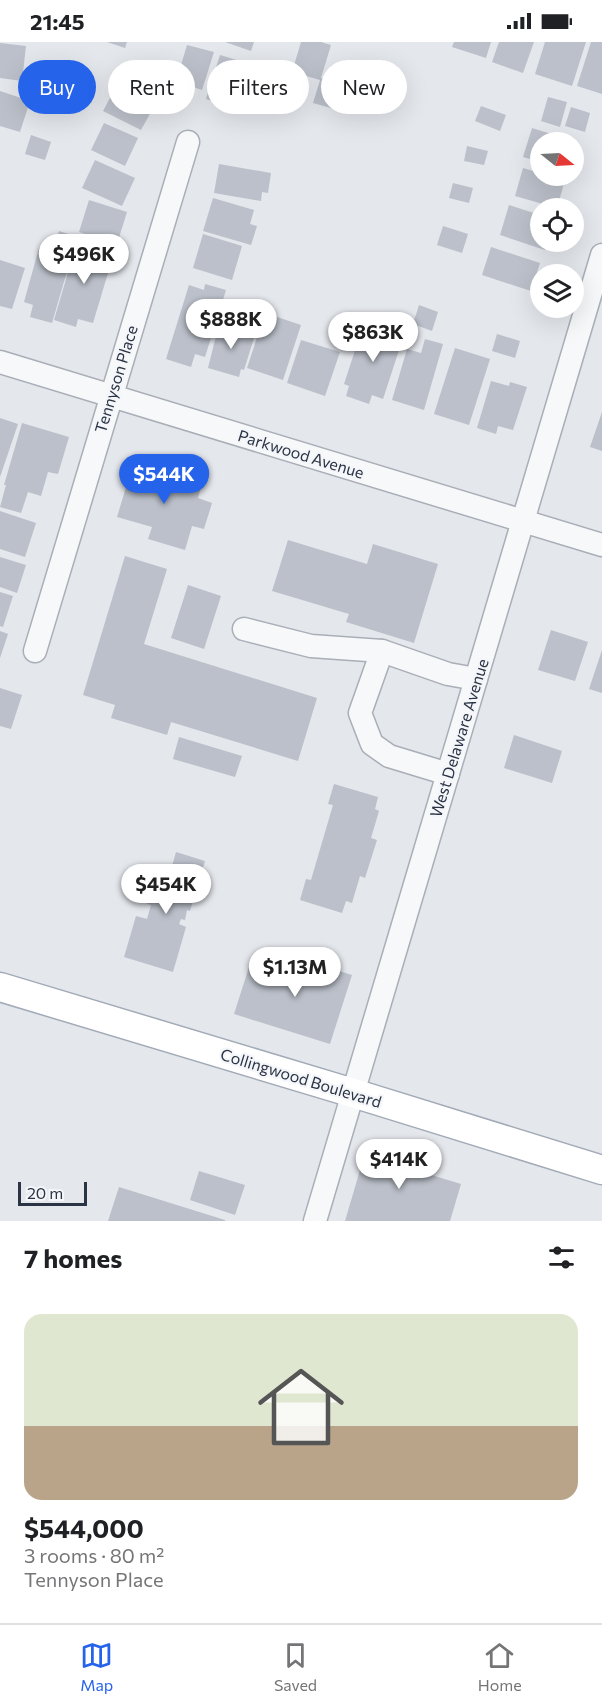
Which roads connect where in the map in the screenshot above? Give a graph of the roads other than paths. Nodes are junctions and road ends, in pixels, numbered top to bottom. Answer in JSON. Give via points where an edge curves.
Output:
{"nodes":[{"id":1,"x":188,"y":142,"type":"dead end"},
{"id":2,"x":602,"y":255,"type":"edge"},
{"id":3,"x":0,"y":362,"type":"edge"},
{"id":4,"x":111,"y":395,"type":"junction"},
{"id":5,"x":523,"y":522,"type":"junction"},
{"id":6,"x":602,"y":545,"type":"edge"},
{"id":7,"x":244,"y":629,"type":"dead end"},
{"id":8,"x":35,"y":651,"type":"dead end"},
{"id":9,"x":382,"y":651,"type":"junction"},
{"id":10,"x":476,"y":679,"type":"junction"},
{"id":11,"x":448,"y":774,"type":"junction"},
{"id":12,"x":0,"y":987,"type":"edge"},
{"id":13,"x":353,"y":1093,"type":"junction"},
{"id":14,"x":602,"y":1170,"type":"edge"},
{"id":15,"x":315,"y":1221,"type":"edge"}],
"edges":[{"from":1,"to":4,"type":"street","name":"Tennyson Place"},
{"from":2,"to":5,"type":"street","name":"West Delaware Avenue"},
{"from":3,"to":4,"type":"street","name":"Parkwood Avenue"},
{"from":4,"to":5,"type":"street","name":"Parkwood Avenue"},
{"from":4,"to":8,"type":"street","name":"Tennyson Place"},
{"from":5,"to":6,"type":"street","name":"Parkwood Avenue"},
{"from":5,"to":10,"type":"street","name":"West Delaware Avenue"},
{"from":7,"to":9,"type":"street","via":[[311,646]]},
{"from":9,"to":10,"type":"street","via":[[448,674]]},
{"from":9,"to":11,"type":"street","via":[[360,713],[372,744],[389,756]]},
{"from":10,"to":11,"type":"street","name":"West Delaware Avenue"},
{"from":11,"to":13,"type":"street","name":"West Delaware Avenue"},
{"from":12,"to":13,"type":"main road","name":"Collingwood Boulevard"},
{"from":13,"to":14,"type":"main road","name":"Collingwood Boulevard"},
{"from":13,"to":15,"type":"street","name":"West Delaware Avenue"}]}
